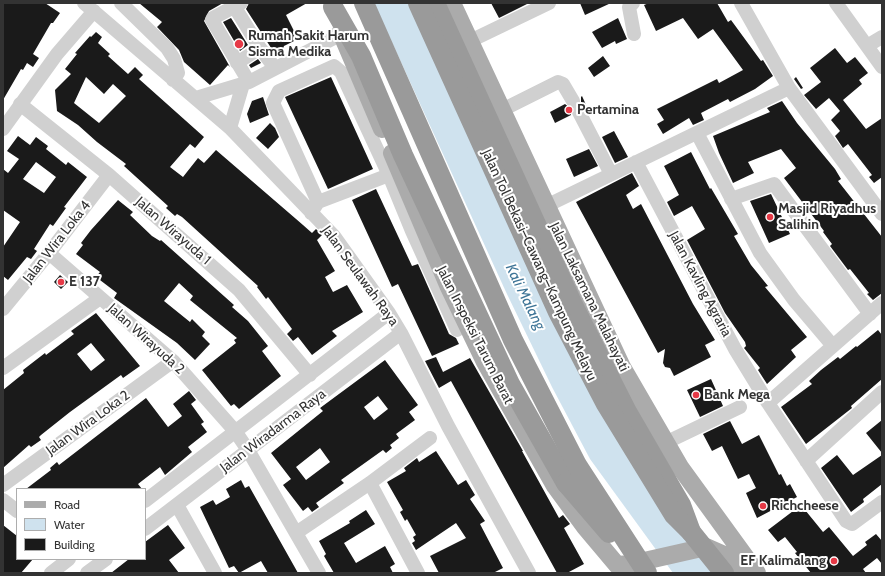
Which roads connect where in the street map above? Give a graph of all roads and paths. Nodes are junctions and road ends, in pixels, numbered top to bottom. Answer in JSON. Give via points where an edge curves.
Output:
{"nodes":[{"id":1,"x":121,"y":3,"type":"edge"},
{"id":2,"x":364,"y":3,"type":"edge"},
{"id":3,"x":418,"y":3,"type":"edge"},
{"id":4,"x":435,"y":3,"type":"edge"},
{"id":5,"x":452,"y":3,"type":"edge"},
{"id":6,"x":548,"y":3,"type":"edge"},
{"id":7,"x":633,"y":3,"type":"edge"},
{"id":8,"x":741,"y":3,"type":"edge"},
{"id":9,"x":836,"y":3,"type":"edge"},
{"id":10,"x":237,"y":4,"type":"edge"},
{"id":11,"x":332,"y":5,"type":"edge"},
{"id":12,"x":89,"y":7,"type":"edge"},
{"id":13,"x":340,"y":30,"type":"junction"},
{"id":14,"x":634,"y":34,"type":"dead end"},
{"id":15,"x":882,"y":37,"type":"edge"},
{"id":16,"x":470,"y":41,"type":"junction"},
{"id":17,"x":867,"y":46,"type":"junction"},
{"id":18,"x":260,"y":48,"type":"junction"},
{"id":19,"x":237,"y":63,"type":"junction"},
{"id":20,"x":882,"y":67,"type":"edge"},
{"id":21,"x":275,"y":68,"type":"junction"},
{"id":22,"x":173,"y":80,"type":"junction"},
{"id":23,"x":246,"y":83,"type":"junction"},
{"id":24,"x":789,"y":88,"type":"junction"},
{"id":25,"x":196,"y":98,"type":"junction"},
{"id":26,"x":20,"y":104,"type":"junction"},
{"id":27,"x":502,"y":110,"type":"junction"},
{"id":28,"x":230,"y":128,"type":"junction"},
{"id":29,"x":3,"y":129,"type":"edge"},
{"id":30,"x":697,"y":133,"type":"junction"},
{"id":31,"x":636,"y":162,"type":"junction"},
{"id":32,"x":397,"y":167,"type":"junction"},
{"id":33,"x":611,"y":174,"type":"junction"},
{"id":34,"x":109,"y":175,"type":"junction"},
{"id":35,"x":731,"y":199,"type":"junction"},
{"id":36,"x":546,"y":206,"type":"junction"},
{"id":37,"x":315,"y":207,"type":"junction"},
{"id":38,"x":882,"y":214,"type":"edge"},
{"id":39,"x":49,"y":253,"type":"junction"},
{"id":40,"x":100,"y":298,"type":"junction"},
{"id":41,"x":882,"y":303,"type":"edge"},
{"id":42,"x":3,"y":309,"type":"edge"},
{"id":43,"x":390,"y":313,"type":"junction"},
{"id":44,"x":870,"y":314,"type":"junction"},
{"id":45,"x":457,"y":330,"type":"dead end"},
{"id":46,"x":401,"y":333,"type":"junction"},
{"id":47,"x":833,"y":346,"type":"junction"},
{"id":48,"x":173,"y":361,"type":"junction"},
{"id":49,"x":3,"y":368,"type":"edge"},
{"id":50,"x":310,"y":375,"type":"junction"},
{"id":51,"x":882,"y":392,"type":"edge"},
{"id":52,"x":768,"y":403,"type":"junction"},
{"id":53,"x":740,"y":407,"type":"dead end"},
{"id":54,"x":235,"y":431,"type":"junction"},
{"id":55,"x":430,"y":438,"type":"dead end"},
{"id":56,"x":665,"y":443,"type":"junction"},
{"id":57,"x":248,"y":450,"type":"junction"},
{"id":58,"x":806,"y":461,"type":"junction"},
{"id":59,"x":680,"y":467,"type":"junction"},
{"id":60,"x":370,"y":483,"type":"junction"},
{"id":61,"x":3,"y":484,"type":"edge"},
{"id":62,"x":3,"y":500,"type":"edge"},
{"id":63,"x":146,"y":500,"type":"edge"},
{"id":64,"x":882,"y":502,"type":"edge"},
{"id":65,"x":177,"y":504,"type":"junction"},
{"id":66,"x":16,"y":509,"type":"edge"},
{"id":67,"x":146,"y":528,"type":"edge"},
{"id":68,"x":691,"y":532,"type":"junction"},
{"id":69,"x":296,"y":533,"type":"junction"},
{"id":70,"x":705,"y":547,"type":"junction"},
{"id":71,"x":68,"y":560,"type":"edge"},
{"id":72,"x":105,"y":560,"type":"edge"},
{"id":73,"x":629,"y":570,"type":"edge"},
{"id":74,"x":51,"y":573,"type":"edge"},
{"id":75,"x":87,"y":573,"type":"edge"},
{"id":76,"x":215,"y":573,"type":"edge"},
{"id":77,"x":319,"y":573,"type":"edge"},
{"id":78,"x":418,"y":573,"type":"edge"},
{"id":79,"x":529,"y":573,"type":"edge"},
{"id":80,"x":724,"y":573,"type":"edge"},
{"id":81,"x":745,"y":573,"type":"edge"},
{"id":82,"x":757,"y":573,"type":"edge"}],
"edges":[{"from":1,"to":22,"type":"street","via":[[167,48],[178,73]]},
{"from":2,"to":73,"type":"highway","bridge":true,"via":[[513,340]]},
{"from":3,"to":68,"type":"highway","name":"Jalan Tol Bekasi–Cawang–Kampung Melayu","bridge":true,"via":[[572,338],[606,404],[674,515]]},
{"from":4,"to":68,"type":"highway","via":[[572,303],[626,410],[681,505]]},
{"from":5,"to":16,"type":"main road","name":"Jalan Laksamana Malahayati"},
{"from":6,"to":16,"type":"street"},
{"from":7,"to":14,"type":"street","via":[[629,7]]},
{"from":8,"to":24,"type":"street"},
{"from":9,"to":17,"type":"street"},
{"from":10,"to":18,"type":"street"},
{"from":10,"to":19,"type":"street","via":[[212,20]]},
{"from":11,"to":13,"type":"main road","name":"Jalan Inspeksi Tarum Barat"},
{"from":11,"to":32,"type":"highway","via":[[361,56]]},
{"from":12,"to":22,"type":"street","name":"Jalan Seulawah Raya"},
{"from":12,"to":26,"type":"street"},
{"from":13,"to":21,"type":"street","via":[[332,39]]},
{"from":13,"to":32,"type":"main road","name":"Jalan Inspeksi Tarum Barat"},
{"from":15,"to":17,"type":"street"},
{"from":16,"to":27,"type":"main road","name":"Jalan Laksamana Malahayati"},
{"from":17,"to":20,"type":"street"},
{"from":18,"to":19,"type":"street"},
{"from":18,"to":21,"type":"street"},
{"from":19,"to":23,"type":"street"},
{"from":21,"to":23,"type":"street"},
{"from":22,"to":25,"type":"street","name":"Jalan Seulawah Raya"},
{"from":23,"to":25,"type":"street"},
{"from":23,"to":28,"type":"street"},
{"from":24,"to":30,"type":"street"},
{"from":24,"to":38,"type":"street"},
{"from":25,"to":28,"type":"street","name":"Jalan Seulawah Raya"},
{"from":26,"to":29,"type":"street"},
{"from":26,"to":34,"type":"street","name":"Jalan Wirayuda 1"},
{"from":27,"to":33,"type":"street","via":[[558,82],[563,84]]},
{"from":27,"to":36,"type":"main road","name":"Jalan Laksamana Malahayati"},
{"from":28,"to":37,"type":"street","name":"Jalan Seulawah Raya"},
{"from":30,"to":31,"type":"street"},
{"from":30,"to":35,"type":"street"},
{"from":31,"to":33,"type":"street"},
{"from":31,"to":52,"type":"street","name":"Jalan Kavling Agraria","via":[[735,349]]},
{"from":32,"to":37,"type":"street"},
{"from":32,"to":37,"type":"street","via":[[341,72],[334,66],[279,91],[272,103]]},
{"from":32,"to":45,"type":"street","via":[[412,231]]},
{"from":32,"to":73,"type":"highway","bridge":true,"via":[[510,384],[566,483]]},
{"from":32,"to":73,"type":"main road","name":"Jalan Inspeksi Tarum Barat","via":[[448,285],[485,362],[555,486],[585,527]]},
{"from":33,"to":36,"type":"street"},
{"from":34,"to":39,"type":"street","name":"Jalan Wira Loka 4"},
{"from":34,"to":50,"type":"street","name":"Jalan Wirayuda 1","via":[[239,290]]},
{"from":35,"to":44,"type":"street","via":[[774,184]]},
{"from":35,"to":47,"type":"street","via":[[760,253],[794,300]]},
{"from":36,"to":56,"type":"main road","name":"Jalan Laksamana Malahayati","via":[[622,367]]},
{"from":37,"to":43,"type":"street","name":"Jalan Seulawah Raya"},
{"from":39,"to":40,"type":"street","name":"Jalan Wirayuda 2"},
{"from":39,"to":42,"type":"street","name":"Jalan Wira Loka 4"},
{"from":40,"to":48,"type":"street","name":"Jalan Wirayuda 2"},
{"from":40,"to":49,"type":"street"},
{"from":41,"to":44,"type":"street"},
{"from":43,"to":46,"type":"street","name":"Jalan Seulawah Raya"},
{"from":43,"to":50,"type":"street","name":"Jalan Wiradarma Raya"},
{"from":44,"to":47,"type":"street"},
{"from":46,"to":57,"type":"street","name":"Jalan Wiradarma Raya"},
{"from":46,"to":79,"type":"street","name":"Jalan Seulawah Raya","via":[[448,426]]},
{"from":47,"to":52,"type":"street"},
{"from":48,"to":54,"type":"street","name":"Jalan Wirayuda 2"},
{"from":48,"to":61,"type":"street","name":"Jalan Wira Loka 2"},
{"from":50,"to":54,"type":"street","name":"Jalan Wiradarma Raya"},
{"from":51,"to":58,"type":"street"},
{"from":52,"to":58,"type":"street","name":"Jalan Kavling Agraria"},
{"from":53,"to":56,"type":"street"},
{"from":54,"to":57,"type":"street","name":"Jalan Wirayuda 2"},
{"from":54,"to":63,"type":"street","name":"Jalan Wiradarma Raya"},
{"from":55,"to":60,"type":"street"},
{"from":56,"to":59,"type":"main road","name":"Jalan Laksamana Malahayati"},
{"from":57,"to":65,"type":"street","name":"Jalan Wiradarma Raya"},
{"from":57,"to":69,"type":"street","name":"Jalan Wirayuda 2"},
{"from":58,"to":64,"type":"street","name":"Jalan Kavling Agraria","via":[[849,524]]},
{"from":59,"to":70,"type":"main road","via":[[683,483],[707,520],[710,530],[709,541]]},
{"from":59,"to":82,"type":"main road","name":"Jalan Laksamana Malahayati"},
{"from":60,"to":69,"type":"street"},
{"from":60,"to":78,"type":"street"},
{"from":62,"to":66,"type":"street"},
{"from":65,"to":67,"type":"street","name":"Jalan Wiradarma Raya"},
{"from":65,"to":76,"type":"street"},
{"from":68,"to":80,"type":"highway","name":"Jalan Tol Bekasi–Cawang–Kampung Melayu","bridge":true},
{"from":69,"to":77,"type":"street","name":"Jalan Wirayuda 2"},
{"from":70,"to":73,"type":"main road","bridge":true},
{"from":70,"to":81,"type":"main road","via":[[732,558]]},
{"from":71,"to":74,"type":"street"},
{"from":72,"to":75,"type":"street"}]}
